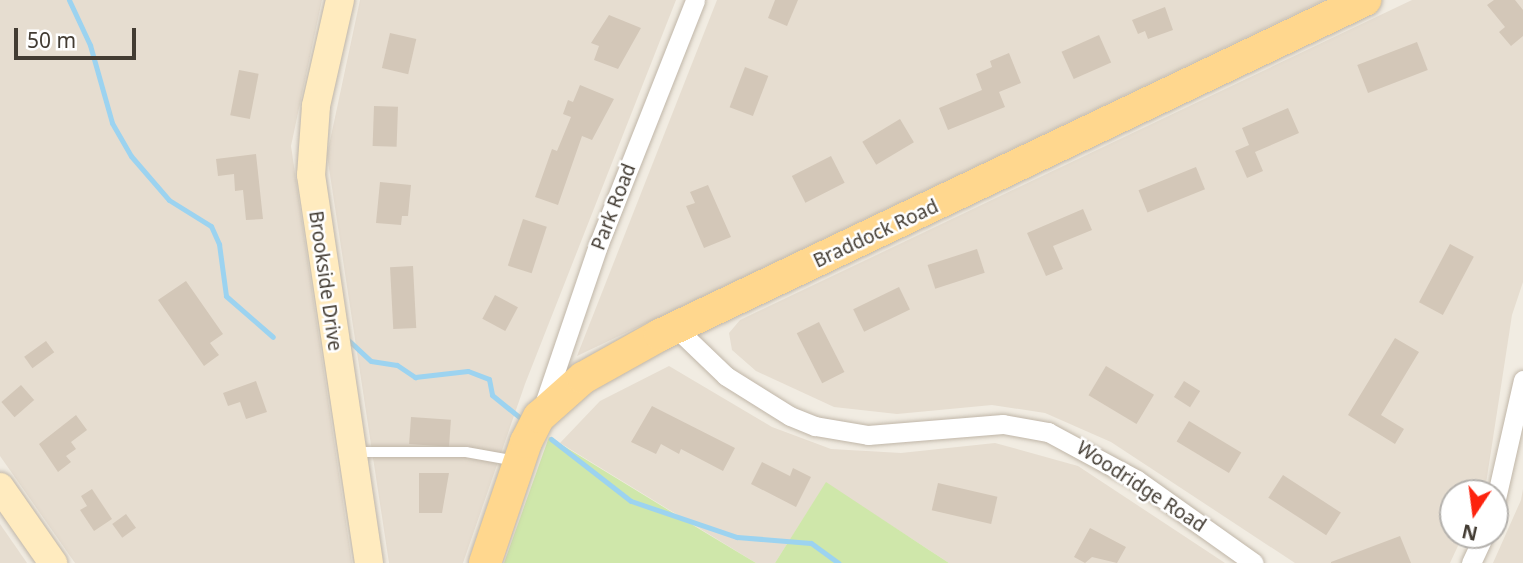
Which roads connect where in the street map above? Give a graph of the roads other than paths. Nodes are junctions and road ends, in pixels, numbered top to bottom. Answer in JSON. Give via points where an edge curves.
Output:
{"nodes":[{"id":1,"x":340,"y":0,"type":"edge"},
{"id":2,"x":695,"y":0,"type":"edge"},
{"id":3,"x":1365,"y":0,"type":"edge"},
{"id":4,"x":676,"y":328,"type":"junction"},
{"id":5,"x":1523,"y":380,"type":"edge"},
{"id":6,"x":539,"y":417,"type":"junction"},
{"id":7,"x":349,"y":453,"type":"junction"},
{"id":8,"x":519,"y":462,"type":"junction"},
{"id":9,"x":1500,"y":479,"type":"edge"},
{"id":10,"x":0,"y":487,"type":"edge"},
{"id":11,"x":53,"y":563,"type":"edge"},
{"id":12,"x":369,"y":563,"type":"edge"},
{"id":13,"x":485,"y":563,"type":"edge"},
{"id":14,"x":1254,"y":563,"type":"edge"}],
"edges":[{"from":1,"to":7,"type":"street","name":"Brookside Drive","via":[[316,106],[311,175]]},
{"from":2,"to":6,"type":"street","name":"Park Road","via":[[599,243]]},
{"from":3,"to":4,"type":"main road","name":"Braddock Road"},
{"from":4,"to":6,"type":"main road","name":"Braddock Road","via":[[583,378]]},
{"from":4,"to":14,"type":"street","name":"Woodridge Road","via":[[734,381],[815,426],[868,435],[1003,424],[1048,432],[1137,480]]},
{"from":5,"to":9,"type":"street"},
{"from":6,"to":8,"type":"main road","name":"Braddock Road"},
{"from":7,"to":8,"type":"lane","via":[[466,452]]},
{"from":7,"to":12,"type":"street","name":"Brookside Drive"},
{"from":8,"to":13,"type":"main road","name":"Braddock Road"},
{"from":10,"to":11,"type":"street"}]}
